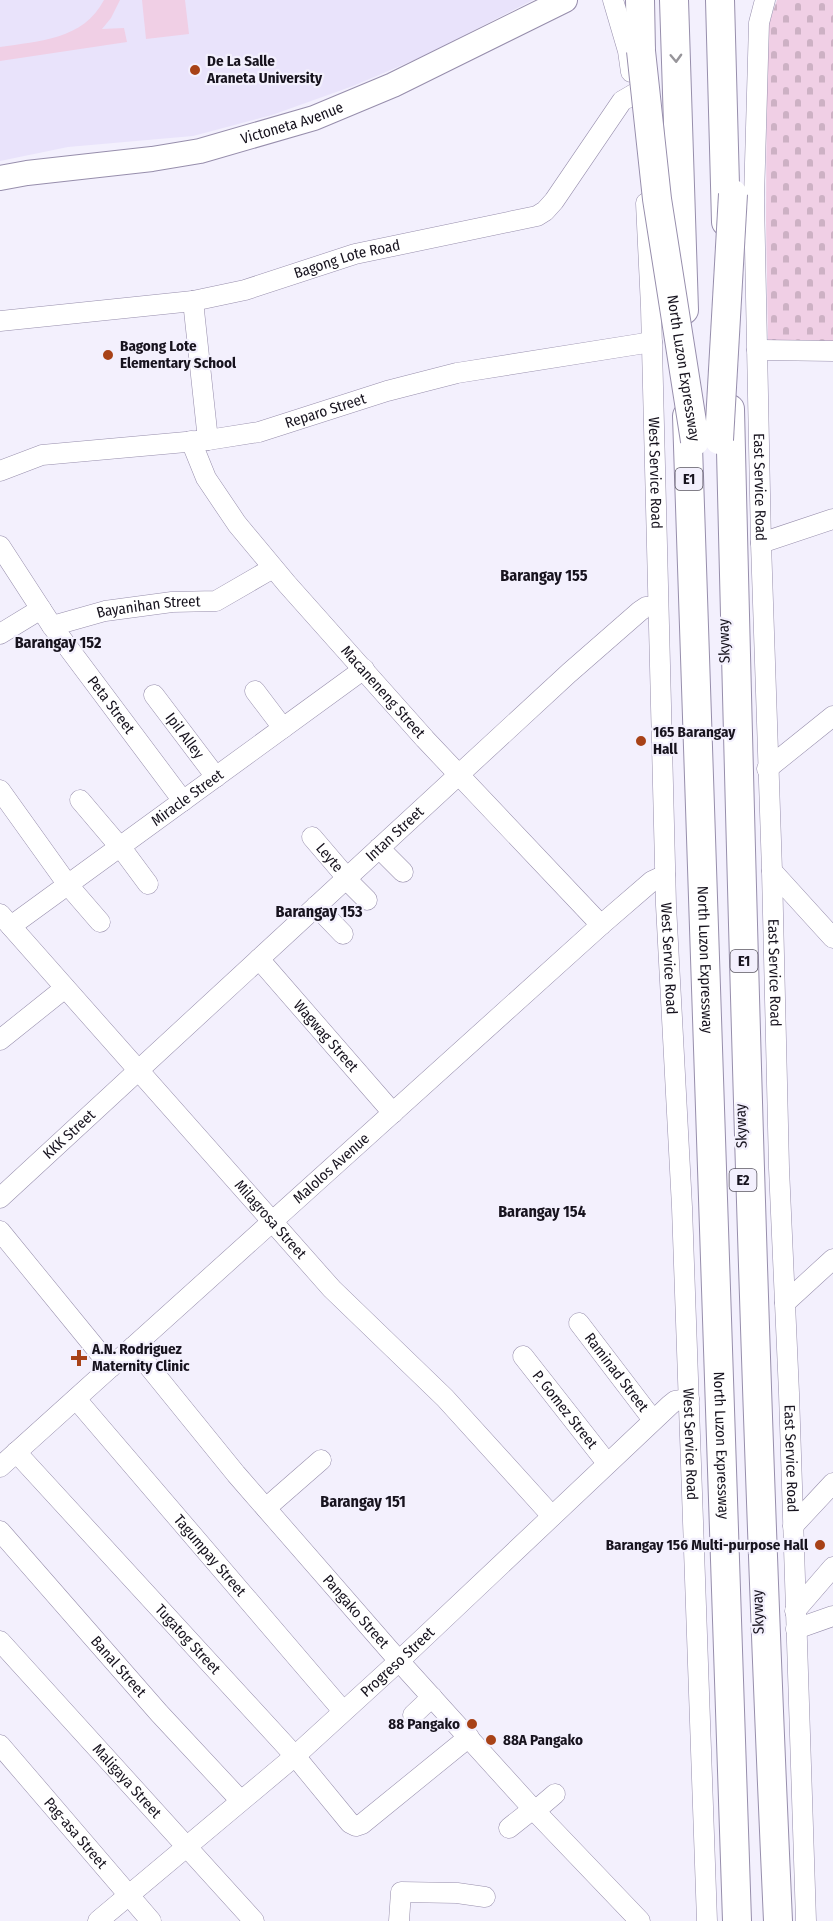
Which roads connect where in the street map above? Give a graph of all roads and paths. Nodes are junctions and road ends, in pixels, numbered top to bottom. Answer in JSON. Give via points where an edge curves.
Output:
{"nodes":[{"id":1,"x":565,"y":0,"type":"edge"},
{"id":2,"x":613,"y":0,"type":"edge"},
{"id":3,"x":640,"y":0,"type":"edge"},
{"id":4,"x":674,"y":0,"type":"edge"},
{"id":5,"x":720,"y":0,"type":"edge"},
{"id":6,"x":737,"y":0,"type":"edge"},
{"id":7,"x":765,"y":0,"type":"edge"},
{"id":8,"x":634,"y":94,"type":"junction"},
{"id":9,"x":0,"y":178,"type":"edge"},
{"id":10,"x":193,"y":301,"type":"junction"},
{"id":11,"x":0,"y":321,"type":"edge"},
{"id":12,"x":652,"y":342,"type":"junction"},
{"id":13,"x":757,"y":350,"type":"junction"},
{"id":14,"x":833,"y":351,"type":"edge"},
{"id":15,"x":199,"y":440,"type":"junction"},
{"id":16,"x":707,"y":440,"type":"junction"},
{"id":17,"x":0,"y":471,"type":"edge"},
{"id":18,"x":833,"y":519,"type":"edge"},
{"id":19,"x":761,"y":543,"type":"junction"},
{"id":20,"x":0,"y":546,"type":"edge"},
{"id":21,"x":273,"y":568,"type":"junction"},
{"id":22,"x":657,"y":606,"type":"junction"},
{"id":23,"x":41,"y":609,"type":"junction"},
{"id":24,"x":52,"y":626,"type":"junction"},
{"id":25,"x":0,"y":634,"type":"edge"},
{"id":26,"x":364,"y":669,"type":"junction"},
{"id":27,"x":255,"y":691,"type":"dead end"},
{"id":28,"x":154,"y":695,"type":"dead end"},
{"id":29,"x":832,"y":717,"type":"edge"},
{"id":30,"x":283,"y":728,"type":"junction"},
{"id":31,"x":767,"y":769,"type":"junction"},
{"id":32,"x":459,"y":775,"type":"junction"},
{"id":33,"x":216,"y":777,"type":"junction"},
{"id":34,"x":0,"y":790,"type":"edge"},
{"id":35,"x":80,"y":800,"type":"dead end"},
{"id":36,"x":183,"y":801,"type":"junction"},
{"id":37,"x":312,"y":837,"type":"dead end"},
{"id":38,"x":119,"y":847,"type":"junction"},
{"id":39,"x":379,"y":848,"type":"junction"},
{"id":40,"x":772,"y":871,"type":"junction"},
{"id":41,"x":403,"y":872,"type":"dead end"},
{"id":42,"x":665,"y":875,"type":"junction"},
{"id":43,"x":346,"y":878,"type":"junction"},
{"id":44,"x":148,"y":884,"type":"dead end"},
{"id":45,"x":68,"y":885,"type":"junction"},
{"id":46,"x":367,"y":900,"type":"dead end"},
{"id":47,"x":316,"y":906,"type":"junction"},
{"id":48,"x":5,"y":920,"type":"edge"},
{"id":49,"x":100,"y":922,"type":"dead end"},
{"id":50,"x":601,"y":925,"type":"junction"},
{"id":51,"x":343,"y":934,"type":"dead end"},
{"id":52,"x":833,"y":938,"type":"edge"},
{"id":53,"x":259,"y":959,"type":"junction"},
{"id":54,"x":65,"y":988,"type":"junction"},
{"id":55,"x":0,"y":1040,"type":"edge"},
{"id":56,"x":138,"y":1071,"type":"junction"},
{"id":57,"x":393,"y":1113,"type":"junction"},
{"id":58,"x":0,"y":1198,"type":"edge"},
{"id":59,"x":272,"y":1222,"type":"junction"},
{"id":60,"x":0,"y":1231,"type":"edge"},
{"id":61,"x":833,"y":1259,"type":"edge"},
{"id":62,"x":785,"y":1302,"type":"junction"},
{"id":63,"x":579,"y":1323,"type":"dead end"},
{"id":64,"x":133,"y":1347,"type":"junction"},
{"id":65,"x":523,"y":1356,"type":"dead end"},
{"id":66,"x":111,"y":1367,"type":"junction"},
{"id":67,"x":76,"y":1399,"type":"junction"},
{"id":68,"x":689,"y":1399,"type":"junction"},
{"id":69,"x":653,"y":1420,"type":"junction"},
{"id":70,"x":16,"y":1452,"type":"junction"},
{"id":71,"x":321,"y":1460,"type":"dead end"},
{"id":72,"x":607,"y":1463,"type":"junction"},
{"id":73,"x":0,"y":1467,"type":"edge"},
{"id":74,"x":833,"y":1483,"type":"edge"},
{"id":75,"x":266,"y":1508,"type":"junction"},
{"id":76,"x":552,"y":1516,"type":"junction"},
{"id":77,"x":793,"y":1526,"type":"junction"},
{"id":78,"x":0,"y":1531,"type":"edge"},
{"id":79,"x":833,"y":1567,"type":"edge"},
{"id":80,"x":833,"y":1616,"type":"edge"},
{"id":81,"x":796,"y":1620,"type":"junction"},
{"id":82,"x":0,"y":1641,"type":"edge"},
{"id":83,"x":399,"y":1661,"type":"junction"},
{"id":84,"x":432,"y":1697,"type":"junction"},
{"id":85,"x":343,"y":1711,"type":"junction"},
{"id":86,"x":413,"y":1715,"type":"dead end"},
{"id":87,"x":469,"y":1737,"type":"junction"},
{"id":88,"x":0,"y":1745,"type":"edge"},
{"id":89,"x":295,"y":1756,"type":"junction"},
{"id":90,"x":555,"y":1794,"type":"dead end"},
{"id":91,"x":240,"y":1800,"type":"junction"},
{"id":92,"x":534,"y":1810,"type":"junction"},
{"id":93,"x":508,"y":1828,"type":"dead end"},
{"id":94,"x":186,"y":1847,"type":"junction"},
{"id":95,"x":129,"y":1894,"type":"junction"},
{"id":96,"x":485,"y":1897,"type":"dead end"},
{"id":97,"x":98,"y":1921,"type":"edge"},
{"id":98,"x":151,"y":1921,"type":"edge"},
{"id":99,"x":254,"y":1921,"type":"edge"},
{"id":100,"x":399,"y":1921,"type":"edge"},
{"id":101,"x":640,"y":1921,"type":"edge"},
{"id":102,"x":707,"y":1921,"type":"edge"},
{"id":103,"x":737,"y":1921,"type":"edge"},
{"id":104,"x":746,"y":1921,"type":"edge"},
{"id":105,"x":770,"y":1921,"type":"edge"},
{"id":106,"x":778,"y":1921,"type":"edge"},
{"id":107,"x":806,"y":1921,"type":"edge"}],
"edges":[{"from":1,"to":9,"type":"main road","name":"Victoneta Avenue","via":[[393,86],[303,122],[191,152]]},
{"from":2,"to":8,"type":"street","name":"West Service Road","via":[[628,51]]},
{"from":3,"to":16,"type":"highway","bridge":true,"via":[[641,51],[657,199]]},
{"from":4,"to":103,"type":"highway","name":"North Luzon Expressway","number":"E1","one_way":true},
{"from":5,"to":106,"type":"highway","number":"E1","via":[[742,915]]},
{"from":6,"to":16,"type":"highway","bridge":true,"via":[[734,194]]},
{"from":7,"to":13,"type":"street","name":"East Service Road","via":[[759,23],[754,198]]},
{"from":8,"to":10,"type":"street","name":"Bagong Lote Road","via":[[617,107],[554,201],[537,216],[355,254],[245,290]]},
{"from":8,"to":12,"type":"street","name":"West Service Road","via":[[645,188]]},
{"from":10,"to":11,"type":"street","name":"Bagong Lote Road"},
{"from":10,"to":15,"type":"street","name":"Macaneneng Street"},
{"from":12,"to":15,"type":"street","name":"Reparo Street","via":[[457,373],[259,432]]},
{"from":12,"to":22,"type":"street","name":"West Service Road"},
{"from":13,"to":14,"type":"street"},
{"from":13,"to":19,"type":"street","name":"East Service Road"},
{"from":15,"to":17,"type":"street","name":"Reparo Street","via":[[42,455]]},
{"from":15,"to":21,"type":"street","name":"Macaneneng Street","via":[[206,478]]},
{"from":16,"to":104,"type":"highway","name":"Skyway","number":"E2","via":[[707,832]]},
{"from":16,"to":105,"type":"highway","name":"Skyway","number":"E2","via":[[729,819]]},
{"from":18,"to":19,"type":"street"},
{"from":19,"to":31,"type":"street","name":"East Service Road"},
{"from":20,"to":23,"type":"street","name":"Peta Street"},
{"from":21,"to":24,"type":"street","name":"Bayanihan Street","via":[[216,601],[105,611]]},
{"from":21,"to":26,"type":"street","name":"Macaneneng Street"},
{"from":22,"to":32,"type":"street","name":"Intan Street","via":[[640,611]]},
{"from":22,"to":42,"type":"street","name":"West Service Road"},
{"from":23,"to":24,"type":"street","name":"Peta Street"},
{"from":23,"to":25,"type":"street"},
{"from":24,"to":36,"type":"street","name":"Peta Street"},
{"from":26,"to":30,"type":"street","name":"Miracle Street"},
{"from":26,"to":32,"type":"street","name":"Macaneneng Street"},
{"from":27,"to":30,"type":"street"},
{"from":28,"to":33,"type":"street","name":"Ipil Alley"},
{"from":29,"to":31,"type":"street"},
{"from":30,"to":33,"type":"street","name":"Miracle Street"},
{"from":31,"to":40,"type":"street","name":"East Service Road"},
{"from":32,"to":39,"type":"street","name":"Intan Street"},
{"from":32,"to":50,"type":"street","name":"Macaneneng Street"},
{"from":33,"to":36,"type":"street","name":"Miracle Street"},
{"from":34,"to":45,"type":"street"},
{"from":35,"to":38,"type":"street"},
{"from":36,"to":38,"type":"street","name":"Miracle Street"},
{"from":37,"to":43,"type":"street","name":"Leyte"},
{"from":38,"to":44,"type":"street"},
{"from":38,"to":45,"type":"street","name":"Miracle Street"},
{"from":39,"to":41,"type":"street"},
{"from":39,"to":43,"type":"street","name":"Intan Street"},
{"from":40,"to":52,"type":"street"},
{"from":40,"to":62,"type":"street","name":"East Service Road"},
{"from":42,"to":50,"type":"street","name":"Malolos Avenue","via":[[652,881]]},
{"from":42,"to":68,"type":"street","name":"West Service Road"},
{"from":43,"to":46,"type":"street","name":"Leyte"},
{"from":43,"to":47,"type":"street","name":"Intan Street"},
{"from":45,"to":48,"type":"street","name":"Miracle Street"},
{"from":45,"to":49,"type":"street"},
{"from":47,"to":51,"type":"street"},
{"from":47,"to":53,"type":"street","name":"Intan Street"},
{"from":48,"to":54,"type":"street","name":"Milagrosa Street"},
{"from":50,"to":57,"type":"street","name":"Malolos Avenue"},
{"from":53,"to":56,"type":"street","name":"Intan Street"},
{"from":53,"to":57,"type":"street","name":"Wagwag Street"},
{"from":54,"to":55,"type":"street"},
{"from":54,"to":56,"type":"street","name":"Milagrosa Street"},
{"from":56,"to":58,"type":"street","name":"KKK Street"},
{"from":56,"to":59,"type":"street","name":"Milagrosa Street"},
{"from":57,"to":59,"type":"street","name":"Malolos Avenue"},
{"from":59,"to":64,"type":"street","name":"Malolos Avenue"},
{"from":59,"to":76,"type":"street","name":"Milagrosa Street","via":[[332,1289],[474,1428]]},
{"from":60,"to":66,"type":"street"},
{"from":61,"to":62,"type":"street"},
{"from":62,"to":77,"type":"street","name":"East Service Road"},
{"from":63,"to":69,"type":"street","name":"Raminad Street"},
{"from":64,"to":66,"type":"street","name":"Malolos Avenue"},
{"from":64,"to":75,"type":"street","name":"Pangako Street"},
{"from":65,"to":72,"type":"street","name":"P. Gomez Street"},
{"from":66,"to":67,"type":"street","name":"Malolos Avenue"},
{"from":67,"to":70,"type":"street","name":"Malolos Avenue"},
{"from":67,"to":85,"type":"street","name":"Tagumpay Street"},
{"from":68,"to":69,"type":"street","name":"Progreso Street","via":[[675,1401]]},
{"from":68,"to":102,"type":"street","name":"West Service Road"},
{"from":69,"to":72,"type":"street","name":"Progreso Street"},
{"from":70,"to":73,"type":"street","name":"Malolos Avenue"},
{"from":70,"to":89,"type":"street","name":"Tugatog Street"},
{"from":71,"to":75,"type":"street"},
{"from":72,"to":76,"type":"street","name":"Progreso Street"},
{"from":74,"to":77,"type":"street"},
{"from":75,"to":83,"type":"street","name":"Pangako Street"},
{"from":76,"to":83,"type":"street","name":"Progreso Street"},
{"from":77,"to":81,"type":"street","name":"East Service Road"},
{"from":78,"to":91,"type":"street","name":"Banal Street"},
{"from":79,"to":81,"type":"street"},
{"from":80,"to":81,"type":"street"},
{"from":81,"to":107,"type":"street","name":"East Service Road"},
{"from":82,"to":94,"type":"street","name":"Maligaya Street"},
{"from":83,"to":84,"type":"street","name":"Pangako Street"},
{"from":83,"to":85,"type":"street","name":"Progreso Street"},
{"from":84,"to":86,"type":"street"},
{"from":84,"to":87,"type":"street","name":"Pangako Street"},
{"from":85,"to":89,"type":"street","name":"Progreso Street"},
{"from":87,"to":89,"type":"street","name":"Tugatog Street","via":[[356,1826]]},
{"from":87,"to":92,"type":"street","name":"Pangako Street"},
{"from":88,"to":95,"type":"street","name":"Pag-asa Street"},
{"from":89,"to":91,"type":"street","name":"Progreso Street"},
{"from":90,"to":92,"type":"street"},
{"from":91,"to":94,"type":"street","name":"Progreso Street"},
{"from":92,"to":93,"type":"street"},
{"from":92,"to":101,"type":"street","name":"Pangako Street"},
{"from":94,"to":95,"type":"street","name":"Progreso Street"},
{"from":94,"to":99,"type":"street","name":"Maligaya Street"},
{"from":95,"to":97,"type":"street","name":"Progreso Street"},
{"from":95,"to":98,"type":"street","name":"Pag-asa Street"},
{"from":96,"to":100,"type":"street","via":[[401,1892]]}]}
